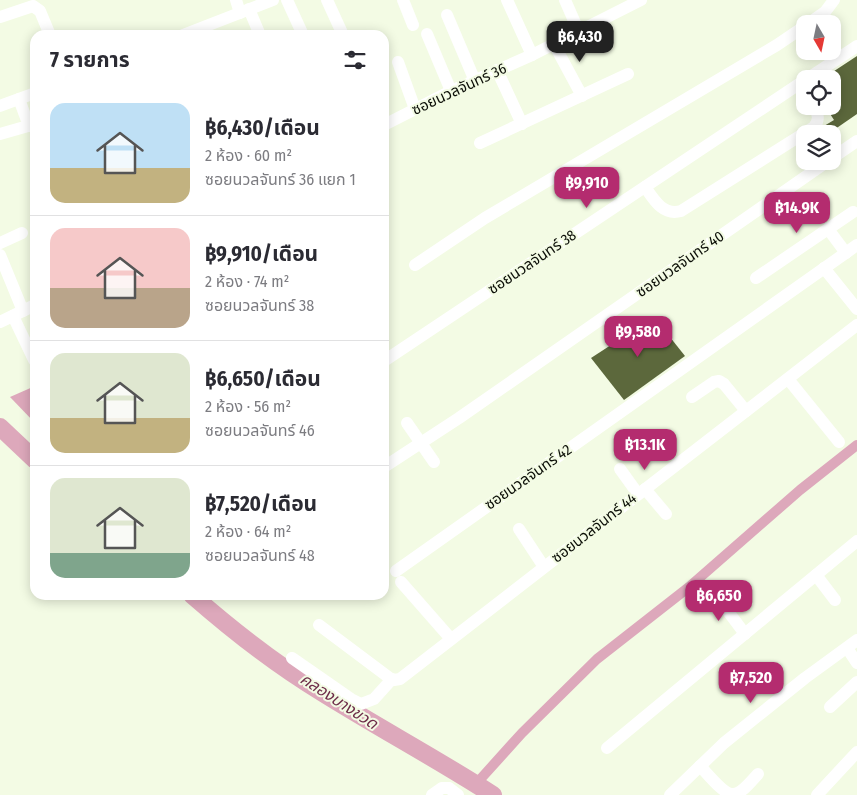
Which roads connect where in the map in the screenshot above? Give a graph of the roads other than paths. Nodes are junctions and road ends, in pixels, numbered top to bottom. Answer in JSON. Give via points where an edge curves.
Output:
{"nodes":[{"id":1,"x":236,"y":0,"type":"edge"},
{"id":2,"x":273,"y":0,"type":"edge"},
{"id":3,"x":287,"y":0,"type":"edge"},
{"id":4,"x":327,"y":0,"type":"edge"},
{"id":5,"x":404,"y":0,"type":"edge"},
{"id":6,"x":507,"y":0,"type":"edge"},
{"id":7,"x":565,"y":0,"type":"edge"},
{"id":8,"x":642,"y":0,"type":"edge"},
{"id":9,"x":834,"y":0,"type":"edge"},
{"id":10,"x":622,"y":4,"type":"edge"},
{"id":11,"x":244,"y":11,"type":"junction"},
{"id":12,"x":446,"y":15,"type":"dead end"},
{"id":13,"x":821,"y":15,"type":"edge"},
{"id":14,"x":0,"y":17,"type":"edge"},
{"id":15,"x":413,"y":25,"type":"dead end"},
{"id":16,"x":48,"y":30,"type":"edge"},
{"id":17,"x":196,"y":30,"type":"edge"},
{"id":18,"x":257,"y":30,"type":"edge"},
{"id":19,"x":301,"y":30,"type":"edge"},
{"id":20,"x":341,"y":30,"type":"edge"},
{"id":21,"x":579,"y":32,"type":"junction"},
{"id":22,"x":796,"y":32,"type":"edge"},
{"id":23,"x":427,"y":34,"type":"dead end"},
{"id":24,"x":554,"y":44,"type":"junction"},
{"id":25,"x":857,"y":46,"type":"edge"},
{"id":26,"x":532,"y":55,"type":"junction"},
{"id":27,"x":398,"y":62,"type":"dead end"},
{"id":28,"x":497,"y":70,"type":"junction"},
{"id":29,"x":822,"y":70,"type":"edge"},
{"id":30,"x":628,"y":74,"type":"dead end"},
{"id":31,"x":475,"y":81,"type":"junction"},
{"id":32,"x":796,"y":88,"type":"edge"},
{"id":33,"x":451,"y":91,"type":"junction"},
{"id":34,"x":30,"y":95,"type":"edge"},
{"id":35,"x":582,"y":96,"type":"junction"},
{"id":36,"x":19,"y":99,"type":"junction"},
{"id":37,"x":0,"y":106,"type":"edge"},
{"id":38,"x":415,"y":109,"type":"junction"},
{"id":39,"x":818,"y":115,"type":"edge"},
{"id":40,"x":30,"y":121,"type":"edge"},
{"id":41,"x":389,"y":122,"type":"edge"},
{"id":42,"x":522,"y":124,"type":"junction"},
{"id":43,"x":30,"y":126,"type":"edge"},
{"id":44,"x":0,"y":134,"type":"edge"},
{"id":45,"x":857,"y":141,"type":"edge"},
{"id":46,"x":480,"y":143,"type":"dead end"},
{"id":47,"x":841,"y":152,"type":"edge"},
{"id":48,"x":815,"y":170,"type":"edge"},
{"id":49,"x":645,"y":187,"type":"junction"},
{"id":50,"x":853,"y":212,"type":"dead end"},
{"id":51,"x":828,"y":229,"type":"junction"},
{"id":52,"x":22,"y":233,"type":"dead end"},
{"id":53,"x":0,"y":243,"type":"edge"},
{"id":54,"x":857,"y":245,"type":"edge"},
{"id":55,"x":846,"y":253,"type":"junction"},
{"id":56,"x":0,"y":255,"type":"edge"},
{"id":57,"x":415,"y":265,"type":"dead end"},
{"id":58,"x":824,"y":268,"type":"junction"},
{"id":59,"x":756,"y":278,"type":"dead end"},
{"id":60,"x":857,"y":309,"type":"edge"},
{"id":61,"x":24,"y":310,"type":"edge"},
{"id":62,"x":0,"y":322,"type":"edge"},
{"id":63,"x":857,"y":325,"type":"edge"},
{"id":64,"x":30,"y":338,"type":"edge"},
{"id":65,"x":389,"y":358,"type":"edge"},
{"id":66,"x":788,"y":379,"type":"junction"},
{"id":67,"x":692,"y":397,"type":"dead end"},
{"id":68,"x":746,"y":411,"type":"junction"},
{"id":69,"x":407,"y":423,"type":"dead end"},
{"id":70,"x":839,"y":442,"type":"dead end"},
{"id":71,"x":421,"y":443,"type":"junction"},
{"id":72,"x":434,"y":462,"type":"dead end"},
{"id":73,"x":389,"y":464,"type":"edge"},
{"id":74,"x":620,"y":469,"type":"dead end"},
{"id":75,"x":641,"y":492,"type":"junction"},
{"id":76,"x":666,"y":514,"type":"dead end"},
{"id":77,"x":519,"y":529,"type":"dead end"},
{"id":78,"x":857,"y":542,"type":"edge"},
{"id":79,"x":544,"y":567,"type":"junction"},
{"id":80,"x":816,"y":575,"type":"junction"},
{"id":81,"x":715,"y":594,"type":"dead end"},
{"id":82,"x":835,"y":600,"type":"dead end"},
{"id":83,"x":319,"y":625,"type":"dead end"},
{"id":84,"x":745,"y":634,"type":"junction"},
{"id":85,"x":451,"y":639,"type":"junction"},
{"id":86,"x":857,"y":640,"type":"edge"},
{"id":87,"x":847,"y":648,"type":"junction"},
{"id":88,"x":292,"y":658,"type":"dead end"},
{"id":89,"x":857,"y":663,"type":"edge"},
{"id":90,"x":392,"y":679,"type":"junction"},
{"id":91,"x":857,"y":682,"type":"edge"},
{"id":92,"x":830,"y":708,"type":"dead end"},
{"id":93,"x":607,"y":748,"type":"dead end"},
{"id":94,"x":857,"y":752,"type":"edge"},
{"id":95,"x":700,"y":766,"type":"junction"},
{"id":96,"x":758,"y":774,"type":"dead end"},
{"id":97,"x":432,"y":795,"type":"edge"},
{"id":98,"x":458,"y":795,"type":"edge"},
{"id":99,"x":670,"y":795,"type":"edge"},
{"id":100,"x":817,"y":795,"type":"edge"}],
"edges":[{"from":1,"to":11,"type":"street"},
{"from":2,"to":11,"type":"street"},
{"from":3,"to":19,"type":"street"},
{"from":4,"to":20,"type":"street"},
{"from":5,"to":15,"type":"street"},
{"from":6,"to":26,"type":"street"},
{"from":7,"to":21,"type":"street"},
{"from":8,"to":10,"type":"street","name":"ซอยนวลจันทร์ 36"},
{"from":9,"to":13,"type":"street"},
{"from":10,"to":21,"type":"street","name":"ซอยนวลจันทร์ 36"},
{"from":11,"to":17,"type":"street"},
{"from":11,"to":18,"type":"street"},
{"from":12,"to":31,"type":"street"},
{"from":14,"to":16,"type":"street","via":[[33,6],[40,11]]},
{"from":21,"to":24,"type":"street","name":"ซอยนวลจันทร์ 36"},
{"from":22,"to":57,"type":"street","via":[[485,218]]},
{"from":23,"to":33,"type":"street"},
{"from":24,"to":26,"type":"street","name":"ซอยนวลจันทร์ 36"},
{"from":24,"to":35,"type":"street"},
{"from":25,"to":29,"type":"street","name":"ซอยนวลจันทร์ 38"},
{"from":26,"to":28,"type":"street","name":"ซอยนวลจันทร์ 36"},
{"from":27,"to":38,"type":"street"},
{"from":28,"to":31,"type":"street","name":"ซอยนวลจันทร์ 36"},
{"from":28,"to":42,"type":"street"},
{"from":30,"to":35,"type":"street"},
{"from":31,"to":33,"type":"street","name":"ซอยนวลจันทร์ 36"},
{"from":32,"to":49,"type":"street","name":"ซอยนวลจันทร์ 38"},
{"from":33,"to":38,"type":"street","name":"ซอยนวลจันทร์ 36"},
{"from":34,"to":36,"type":"street"},
{"from":35,"to":42,"type":"street"},
{"from":36,"to":37,"type":"street"},
{"from":36,"to":40,"type":"street"},
{"from":38,"to":41,"type":"street","name":"ซอยนวลจันทร์ 36"},
{"from":39,"to":49,"type":"street","via":[[809,131],[681,211],[672,213],[664,210]]},
{"from":42,"to":46,"type":"street"},
{"from":43,"to":44,"type":"street"},
{"from":45,"to":47,"type":"street"},
{"from":48,"to":71,"type":"street","name":"ซอยนวลจันทร์ 40"},
{"from":49,"to":65,"type":"street","name":"ซอยนวลจันทร์ 38"},
{"from":50,"to":51,"type":"street"},
{"from":51,"to":55,"type":"street"},
{"from":51,"to":59,"type":"street"},
{"from":52,"to":53,"type":"street"},
{"from":54,"to":55,"type":"street","name":"ซอยนวลจันทร์ 42"},
{"from":55,"to":58,"type":"street","name":"ซอยนวลจันทร์ 42"},
{"from":56,"to":61,"type":"street"},
{"from":58,"to":60,"type":"street"},
{"from":58,"to":85,"type":"street","name":"ซอยนวลจันทร์ 42","via":[[398,576]]},
{"from":61,"to":62,"type":"street"},
{"from":61,"to":64,"type":"street"},
{"from":63,"to":66,"type":"street","name":"ซอยนวลจันทร์ 44"},
{"from":66,"to":68,"type":"street","name":"ซอยนวลจันทร์ 44"},
{"from":66,"to":70,"type":"street"},
{"from":67,"to":68,"type":"street","via":[[719,381]]},
{"from":68,"to":75,"type":"street","name":"ซอยนวลจันทร์ 44"},
{"from":69,"to":71,"type":"street"},
{"from":71,"to":72,"type":"street"},
{"from":71,"to":73,"type":"street","name":"ซอยนวลจันทร์ 40"},
{"from":74,"to":75,"type":"street"},
{"from":75,"to":76,"type":"street"},
{"from":75,"to":79,"type":"street","name":"ซอยนวลจันทร์ 44"},
{"from":77,"to":79,"type":"street"},
{"from":78,"to":80,"type":"street"},
{"from":79,"to":85,"type":"street","name":"ซอยนวลจันทร์ 44"},
{"from":80,"to":82,"type":"street"},
{"from":80,"to":84,"type":"street"},
{"from":81,"to":84,"type":"street"},
{"from":83,"to":90,"type":"street"},
{"from":84,"to":93,"type":"street"},
{"from":85,"to":90,"type":"street","name":"ซอยนวลจันทร์ 44","via":[[402,678]]},
{"from":86,"to":87,"type":"street"},
{"from":87,"to":89,"type":"street"},
{"from":87,"to":95,"type":"street","via":[[724,743]]},
{"from":88,"to":90,"type":"street","via":[[361,704],[374,699]]},
{"from":91,"to":92,"type":"street"},
{"from":94,"to":100,"type":"street"},
{"from":95,"to":96,"type":"street","via":[[726,793],[733,794]]},
{"from":95,"to":99,"type":"street"},
{"from":97,"to":98,"type":"street","via":[[442,788],[449,788]]}]}
